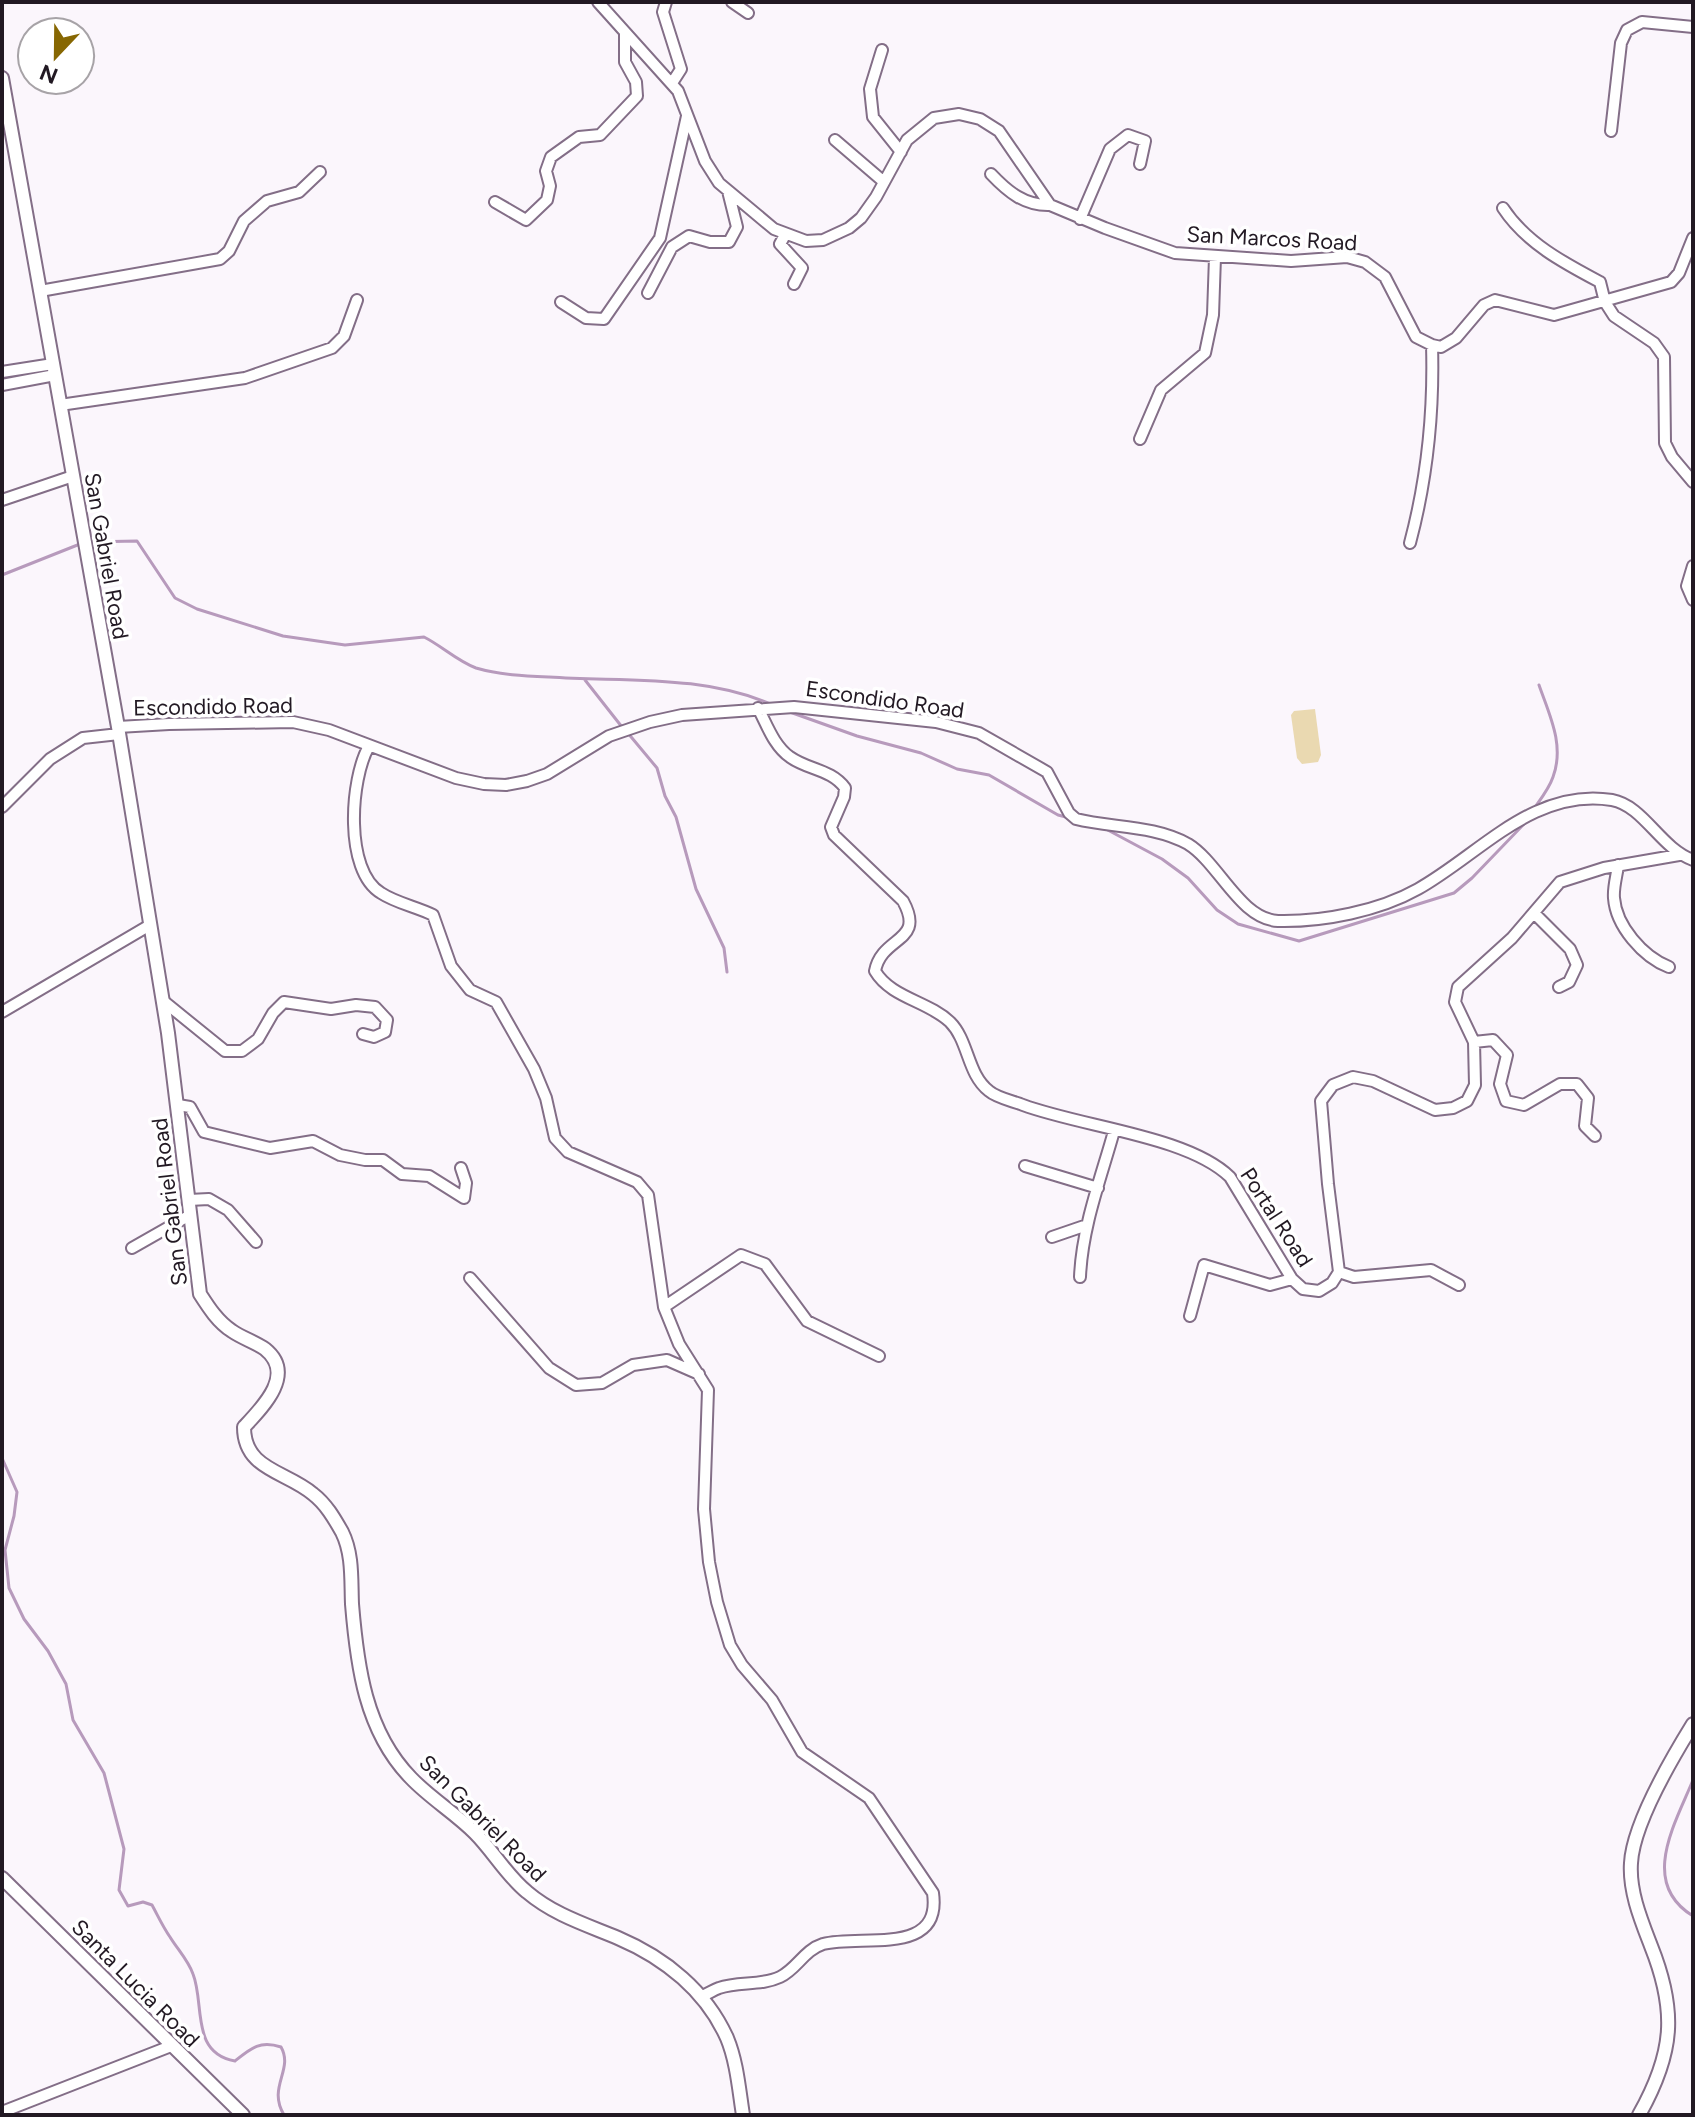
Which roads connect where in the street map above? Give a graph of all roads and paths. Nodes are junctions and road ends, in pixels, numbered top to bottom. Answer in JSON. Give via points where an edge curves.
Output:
{"nodes":[{"id":1,"x":598,"y":2,"type":"edge"},
{"id":2,"x":666,"y":2,"type":"edge"},
{"id":3,"x":732,"y":2,"type":"edge"},
{"id":4,"x":748,"y":13,"type":"dead end"},
{"id":5,"x":1693,"y":27,"type":"edge"},
{"id":6,"x":625,"y":32,"type":"junction"},
{"id":7,"x":882,"y":50,"type":"dead end"},
{"id":8,"x":2,"y":78,"type":"edge"},
{"id":9,"x":672,"y":83,"type":"junction"},
{"id":10,"x":687,"y":114,"type":"junction"},
{"id":11,"x":1611,"y":131,"type":"dead end"},
{"id":12,"x":835,"y":140,"type":"dead end"},
{"id":13,"x":901,"y":152,"type":"junction"},
{"id":14,"x":1140,"y":164,"type":"dead end"},
{"id":15,"x":320,"y":172,"type":"dead end"},
{"id":16,"x":991,"y":174,"type":"dead end"},
{"id":17,"x":884,"y":182,"type":"junction"},
{"id":18,"x":728,"y":191,"type":"junction"},
{"id":19,"x":495,"y":202,"type":"dead end"},
{"id":20,"x":1050,"y":205,"type":"junction"},
{"id":21,"x":1503,"y":208,"type":"dead end"},
{"id":22,"x":1080,"y":219,"type":"junction"},
{"id":23,"x":785,"y":235,"type":"junction"},
{"id":24,"x":1693,"y":238,"type":"edge"},
{"id":25,"x":1215,"y":257,"type":"junction"},
{"id":26,"x":794,"y":284,"type":"dead end"},
{"id":27,"x":40,"y":291,"type":"junction"},
{"id":28,"x":648,"y":293,"type":"dead end"},
{"id":29,"x":357,"y":300,"type":"dead end"},
{"id":30,"x":561,"y":302,"type":"dead end"},
{"id":31,"x":1605,"y":302,"type":"junction"},
{"id":32,"x":1432,"y":345,"type":"junction"},
{"id":33,"x":54,"y":369,"type":"junction"},
{"id":34,"x":2,"y":372,"type":"edge"},
{"id":35,"x":2,"y":385,"type":"edge"},
{"id":36,"x":60,"y":405,"type":"junction"},
{"id":37,"x":1140,"y":439,"type":"dead end"},
{"id":38,"x":73,"y":476,"type":"junction"},
{"id":39,"x":1693,"y":482,"type":"edge"},
{"id":40,"x":2,"y":500,"type":"edge"},
{"id":41,"x":1410,"y":543,"type":"dead end"},
{"id":42,"x":1693,"y":566,"type":"edge"},
{"id":43,"x":1693,"y":600,"type":"edge"},
{"id":44,"x":758,"y":708,"type":"junction"},
{"id":45,"x":118,"y":730,"type":"junction"},
{"id":46,"x":369,"y":746,"type":"junction"},
{"id":47,"x":2,"y":807,"type":"edge"},
{"id":48,"x":1679,"y":855,"type":"junction"},
{"id":49,"x":1693,"y":860,"type":"edge"},
{"id":50,"x":1618,"y":865,"type":"junction"},
{"id":51,"x":1534,"y":913,"type":"junction"},
{"id":52,"x":150,"y":925,"type":"junction"},
{"id":53,"x":1669,"y":967,"type":"dead end"},
{"id":54,"x":1559,"y":987,"type":"dead end"},
{"id":55,"x":162,"y":1000,"type":"junction"},
{"id":56,"x":2,"y":1012,"type":"edge"},
{"id":57,"x":363,"y":1034,"type":"dead end"},
{"id":58,"x":1474,"y":1042,"type":"junction"},
{"id":59,"x":178,"y":1105,"type":"junction"},
{"id":60,"x":1114,"y":1131,"type":"junction"},
{"id":61,"x":1595,"y":1136,"type":"dead end"},
{"id":62,"x":1025,"y":1166,"type":"dead end"},
{"id":63,"x":461,"y":1168,"type":"dead end"},
{"id":64,"x":1098,"y":1188,"type":"junction"},
{"id":65,"x":189,"y":1200,"type":"junction"},
{"id":66,"x":190,"y":1215,"type":"junction"},
{"id":67,"x":1087,"y":1225,"type":"junction"},
{"id":68,"x":1052,"y":1237,"type":"dead end"},
{"id":69,"x":256,"y":1242,"type":"dead end"},
{"id":70,"x":132,"y":1248,"type":"dead end"},
{"id":71,"x":1339,"y":1272,"type":"junction"},
{"id":72,"x":1080,"y":1277,"type":"dead end"},
{"id":73,"x":470,"y":1278,"type":"dead end"},
{"id":74,"x":1292,"y":1279,"type":"junction"},
{"id":75,"x":1459,"y":1285,"type":"dead end"},
{"id":76,"x":664,"y":1307,"type":"junction"},
{"id":77,"x":1190,"y":1316,"type":"dead end"},
{"id":78,"x":879,"y":1356,"type":"dead end"},
{"id":79,"x":699,"y":1374,"type":"junction"},
{"id":80,"x":1693,"y":1724,"type":"edge"},
{"id":81,"x":2,"y":1878,"type":"edge"},
{"id":82,"x":702,"y":1996,"type":"junction"},
{"id":83,"x":171,"y":2046,"type":"junction"},
{"id":84,"x":2,"y":2112,"type":"edge"},
{"id":85,"x":243,"y":2115,"type":"edge"},
{"id":86,"x":743,"y":2115,"type":"edge"},
{"id":87,"x":1639,"y":2115,"type":"edge"}],
"edges":[{"from":1,"to":6,"type":"street","name":"San Marcos Road"},
{"from":2,"to":9,"type":"street","via":[[663,12],[681,69]]},
{"from":3,"to":4,"type":"street"},
{"from":5,"to":11,"type":"street","via":[[1642,22],[1627,30]]},
{"from":6,"to":9,"type":"street","name":"San Marcos Road"},
{"from":6,"to":19,"type":"street","via":[[625,62],[637,96],[600,135],[579,137],[551,157],[547,200],[526,220]]},
{"from":7,"to":13,"type":"street","via":[[870,89],[873,117]]},
{"from":8,"to":27,"type":"street","name":"San Gabriel Road"},
{"from":9,"to":10,"type":"street","name":"San Marcos Road"},
{"from":10,"to":18,"type":"street","name":"San Marcos Road","via":[[709,170]]},
{"from":10,"to":30,"type":"street","via":[[660,238],[636,275],[604,319],[586,318]]},
{"from":12,"to":17,"type":"street"},
{"from":13,"to":17,"type":"street","name":"San Marcos Road"},
{"from":13,"to":20,"type":"street","name":"San Marcos Road","via":[[907,140],[934,118],[959,114],[980,119],[999,131]]},
{"from":14,"to":22,"type":"street","via":[[1145,141],[1128,135],[1110,149]]},
{"from":15,"to":27,"type":"street","via":[[299,192],[267,201],[244,221],[220,259]]},
{"from":16,"to":20,"type":"street","via":[[1007,191],[1035,206]]},
{"from":17,"to":23,"type":"street","name":"San Marcos Road","via":[[861,218],[843,231],[823,240]]},
{"from":18,"to":23,"type":"street","name":"San Marcos Road"},
{"from":18,"to":28,"type":"street","via":[[737,227],[729,242],[689,236],[672,247]]},
{"from":20,"to":22,"type":"street","name":"San Marcos Road"},
{"from":21,"to":31,"type":"street","via":[[1516,227],[1562,262],[1600,282]]},
{"from":22,"to":25,"type":"street","name":"San Marcos Road","via":[[1175,253]]},
{"from":23,"to":26,"type":"street","via":[[780,244],[802,268]]},
{"from":24,"to":31,"type":"street","via":[[1671,282]]},
{"from":25,"to":32,"type":"street","name":"San Marcos Road","via":[[1347,257],[1365,262],[1385,277],[1416,337]]},
{"from":25,"to":37,"type":"street","via":[[1213,315],[1205,353],[1161,390]]},
{"from":27,"to":33,"type":"street","name":"San Gabriel Road"},
{"from":29,"to":36,"type":"street","via":[[344,336],[332,348],[245,378]]},
{"from":31,"to":32,"type":"street","via":[[1554,315],[1495,300],[1484,305],[1456,338],[1441,347]]},
{"from":31,"to":39,"type":"street","via":[[1614,316],[1654,343],[1664,357],[1665,443]]},
{"from":32,"to":41,"type":"street","via":[[1431,420],[1421,504]]},
{"from":33,"to":34,"type":"street"},
{"from":33,"to":35,"type":"street"},
{"from":33,"to":36,"type":"street","name":"San Gabriel Road"},
{"from":36,"to":38,"type":"street","name":"San Gabriel Road"},
{"from":38,"to":40,"type":"street"},
{"from":38,"to":45,"type":"street","name":"San Gabriel Road"},
{"from":42,"to":43,"type":"street","via":[[1687,586]]},
{"from":44,"to":46,"type":"street","name":"Escondido Road","via":[[650,722],[609,736],[547,774],[506,785],[456,778]]},
{"from":44,"to":48,"type":"street","name":"Escondido Road","via":[[936,722],[979,733],[1047,772],[1072,817],[1187,844],[1252,911],[1272,920],[1324,917],[1387,903],[1542,808],[1585,800],[1625,805]]},
{"from":44,"to":60,"type":"street","name":"Portal Road","via":[[787,755],[831,774],[845,788],[831,827],[834,835],[911,915],[911,925],[877,958],[880,980],[952,1024],[973,1072],[990,1092]]},
{"from":45,"to":46,"type":"street","name":"Escondido Road","via":[[279,721],[329,730]]},
{"from":45,"to":47,"type":"street","name":"Escondido Road","via":[[83,738],[50,759]]},
{"from":45,"to":52,"type":"street","name":"San Gabriel Road"},
{"from":46,"to":76,"type":"street","via":[[354,808],[360,865],[379,892],[433,915],[451,966],[470,990],[496,1002],[534,1069],[555,1138],[568,1152],[637,1182],[648,1195]]},
{"from":48,"to":49,"type":"street","name":"Escondido Road"},
{"from":48,"to":50,"type":"street","name":"Portal Road"},
{"from":50,"to":51,"type":"street","name":"Portal Road","via":[[1560,882]]},
{"from":50,"to":53,"type":"street","via":[[1614,898],[1623,927],[1657,962]]},
{"from":51,"to":54,"type":"street","via":[[1570,949],[1577,965],[1569,982]]},
{"from":51,"to":58,"type":"street","name":"Portal Road","via":[[1458,987],[1455,1002]]},
{"from":52,"to":55,"type":"street","name":"San Gabriel Road"},
{"from":52,"to":56,"type":"street"},
{"from":55,"to":57,"type":"street","via":[[225,1051],[242,1051],[258,1039],[284,1002],[331,1009],[375,1007],[387,1020],[385,1032]]},
{"from":55,"to":59,"type":"street","name":"San Gabriel Road"},
{"from":58,"to":61,"type":"street","via":[[1493,1040],[1507,1055],[1500,1084],[1506,1101],[1524,1105],[1560,1084],[1577,1084],[1588,1098],[1585,1126]]},
{"from":58,"to":71,"type":"street","name":"Portal Road","via":[[1475,1085],[1467,1101],[1453,1108],[1435,1110],[1353,1077],[1333,1085],[1321,1101]]},
{"from":59,"to":63,"type":"street","via":[[190,1107],[204,1132],[270,1148],[313,1141],[340,1155],[383,1160],[402,1174],[429,1176],[464,1198]]},
{"from":59,"to":65,"type":"street","name":"San Gabriel Road"},
{"from":60,"to":64,"type":"street"},
{"from":60,"to":74,"type":"street","name":"Portal Road","via":[[1216,1164],[1230,1177]]},
{"from":62,"to":64,"type":"street"},
{"from":64,"to":67,"type":"street"},
{"from":65,"to":66,"type":"street","name":"San Gabriel Road"},
{"from":65,"to":69,"type":"street","via":[[209,1199],[228,1210]]},
{"from":66,"to":70,"type":"street"},
{"from":66,"to":82,"type":"street","name":"San Gabriel Road","via":[[200,1294],[230,1330],[266,1350],[278,1365],[277,1383],[244,1427],[244,1443],[255,1459],[312,1493],[344,1536],[361,1672],[371,1718],[388,1746],[410,1777],[478,1836],[526,1892],[570,1921],[659,1958]]},
{"from":67,"to":68,"type":"street"},
{"from":67,"to":72,"type":"street"},
{"from":71,"to":74,"type":"street","name":"Portal Road","via":[[1319,1291],[1303,1289]]},
{"from":71,"to":75,"type":"street","via":[[1354,1277],[1431,1270]]},
{"from":73,"to":79,"type":"street","via":[[549,1368],[576,1385],[602,1383],[633,1365],[667,1360]]},
{"from":74,"to":77,"type":"street","via":[[1270,1285],[1204,1265]]},
{"from":76,"to":78,"type":"street","via":[[741,1255],[765,1264],[807,1321]]},
{"from":76,"to":79,"type":"street"},
{"from":79,"to":82,"type":"street","via":[[708,1390],[704,1509],[709,1562],[730,1645],[772,1700],[802,1752],[869,1798],[933,1893],[935,1909],[917,1935],[827,1943],[810,1949],[783,1976],[720,1987]]},
{"from":80,"to":87,"type":"street","via":[[1634,1842],[1632,1883],[1663,1976],[1669,2014],[1666,2049]]},
{"from":81,"to":83,"type":"street","name":"Santa Lucia Road"},
{"from":82,"to":86,"type":"street","name":"San Gabriel Road","via":[[727,2039]]},
{"from":83,"to":84,"type":"street"},
{"from":83,"to":85,"type":"street","name":"Santa Lucia Road"}]}
